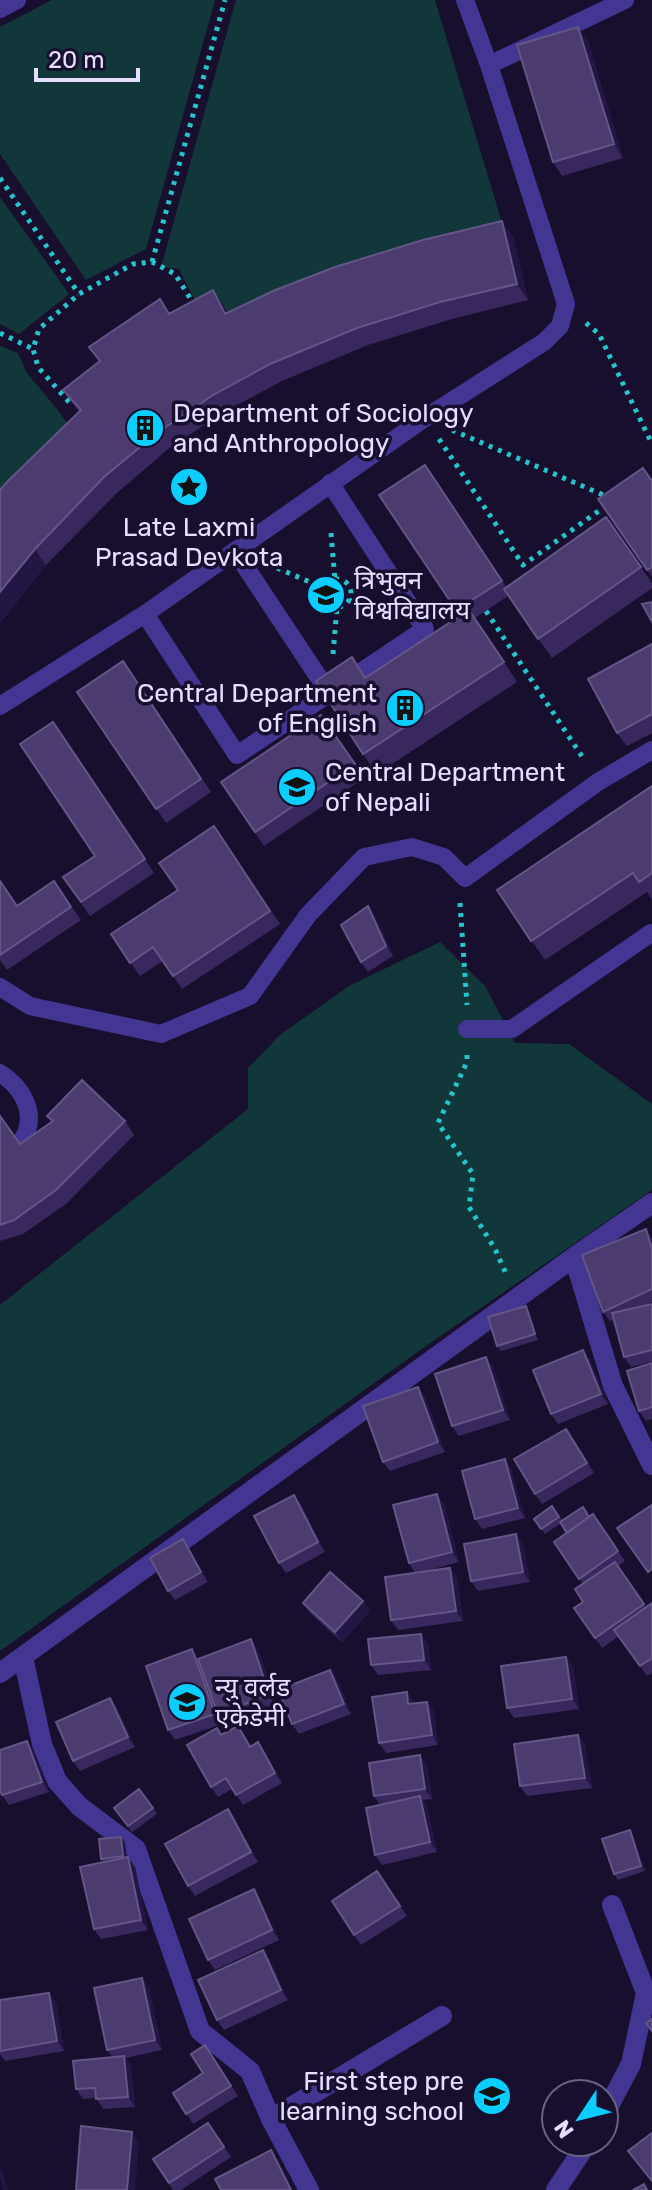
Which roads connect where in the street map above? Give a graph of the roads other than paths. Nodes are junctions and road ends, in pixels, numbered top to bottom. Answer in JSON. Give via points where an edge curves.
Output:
{"nodes":[{"id":1,"x":17,"y":0,"type":"edge"},
{"id":2,"x":465,"y":0,"type":"edge"},
{"id":3,"x":625,"y":0,"type":"edge"},
{"id":4,"x":0,"y":9,"type":"edge"},
{"id":5,"x":489,"y":65,"type":"junction"},
{"id":6,"x":330,"y":483,"type":"junction"},
{"id":7,"x":235,"y":551,"type":"junction"},
{"id":8,"x":145,"y":614,"type":"junction"},
{"id":9,"x":329,"y":693,"type":"junction"},
{"id":10,"x":0,"y":706,"type":"edge"},
{"id":11,"x":652,"y":750,"type":"edge"},
{"id":12,"x":651,"y":933,"type":"edge"},
{"id":13,"x":0,"y":987,"type":"edge"},
{"id":14,"x":467,"y":1029,"type":"road end"},
{"id":15,"x":0,"y":1073,"type":"edge"},
{"id":16,"x":0,"y":1163,"type":"edge"},
{"id":17,"x":652,"y":1203,"type":"edge"},
{"id":18,"x":574,"y":1257,"type":"junction"},
{"id":19,"x":652,"y":1465,"type":"edge"},
{"id":20,"x":23,"y":1657,"type":"junction"},
{"id":21,"x":0,"y":1673,"type":"edge"},
{"id":22,"x":612,"y":1905,"type":"dead end"},
{"id":23,"x":442,"y":2016,"type":"dead end"},
{"id":24,"x":620,"y":2085,"type":"edge"},
{"id":25,"x":271,"y":2119,"type":"junction"},
{"id":26,"x":577,"y":2158,"type":"edge"},
{"id":27,"x":309,"y":2190,"type":"edge"},
{"id":28,"x":556,"y":2190,"type":"edge"}],
"edges":[{"from":1,"to":4,"type":"lane"},
{"from":2,"to":5,"type":"lane"},
{"from":3,"to":5,"type":"lane"},
{"from":5,"to":6,"type":"lane","via":[[566,304],[560,326],[544,342]]},
{"from":6,"to":7,"type":"lane"},
{"from":6,"to":9,"type":"lane","via":[[425,629]]},
{"from":7,"to":8,"type":"lane"},
{"from":7,"to":9,"type":"lane"},
{"from":8,"to":9,"type":"lane","via":[[237,755]]},
{"from":8,"to":10,"type":"lane"},
{"from":11,"to":13,"type":"lane","via":[[598,782],[465,878],[444,857],[412,847],[364,857],[308,915],[250,996],[161,1034],[30,1006]]},
{"from":12,"to":14,"type":"lane","via":[[512,1029]]},
{"from":15,"to":16,"type":"lane","via":[[22,1092],[29,1123],[24,1139]]},
{"from":17,"to":18,"type":"street"},
{"from":18,"to":19,"type":"street","via":[[613,1386]]},
{"from":18,"to":20,"type":"street"},
{"from":20,"to":21,"type":"street"},
{"from":20,"to":25,"type":"street","via":[[42,1744],[57,1781],[79,1806],[136,1849],[200,2031],[250,2071]]},
{"from":22,"to":24,"type":"street","via":[[646,1993],[631,2064]]},
{"from":23,"to":25,"type":"street"},
{"from":25,"to":27,"type":"street"},
{"from":26,"to":28,"type":"street"}]}
